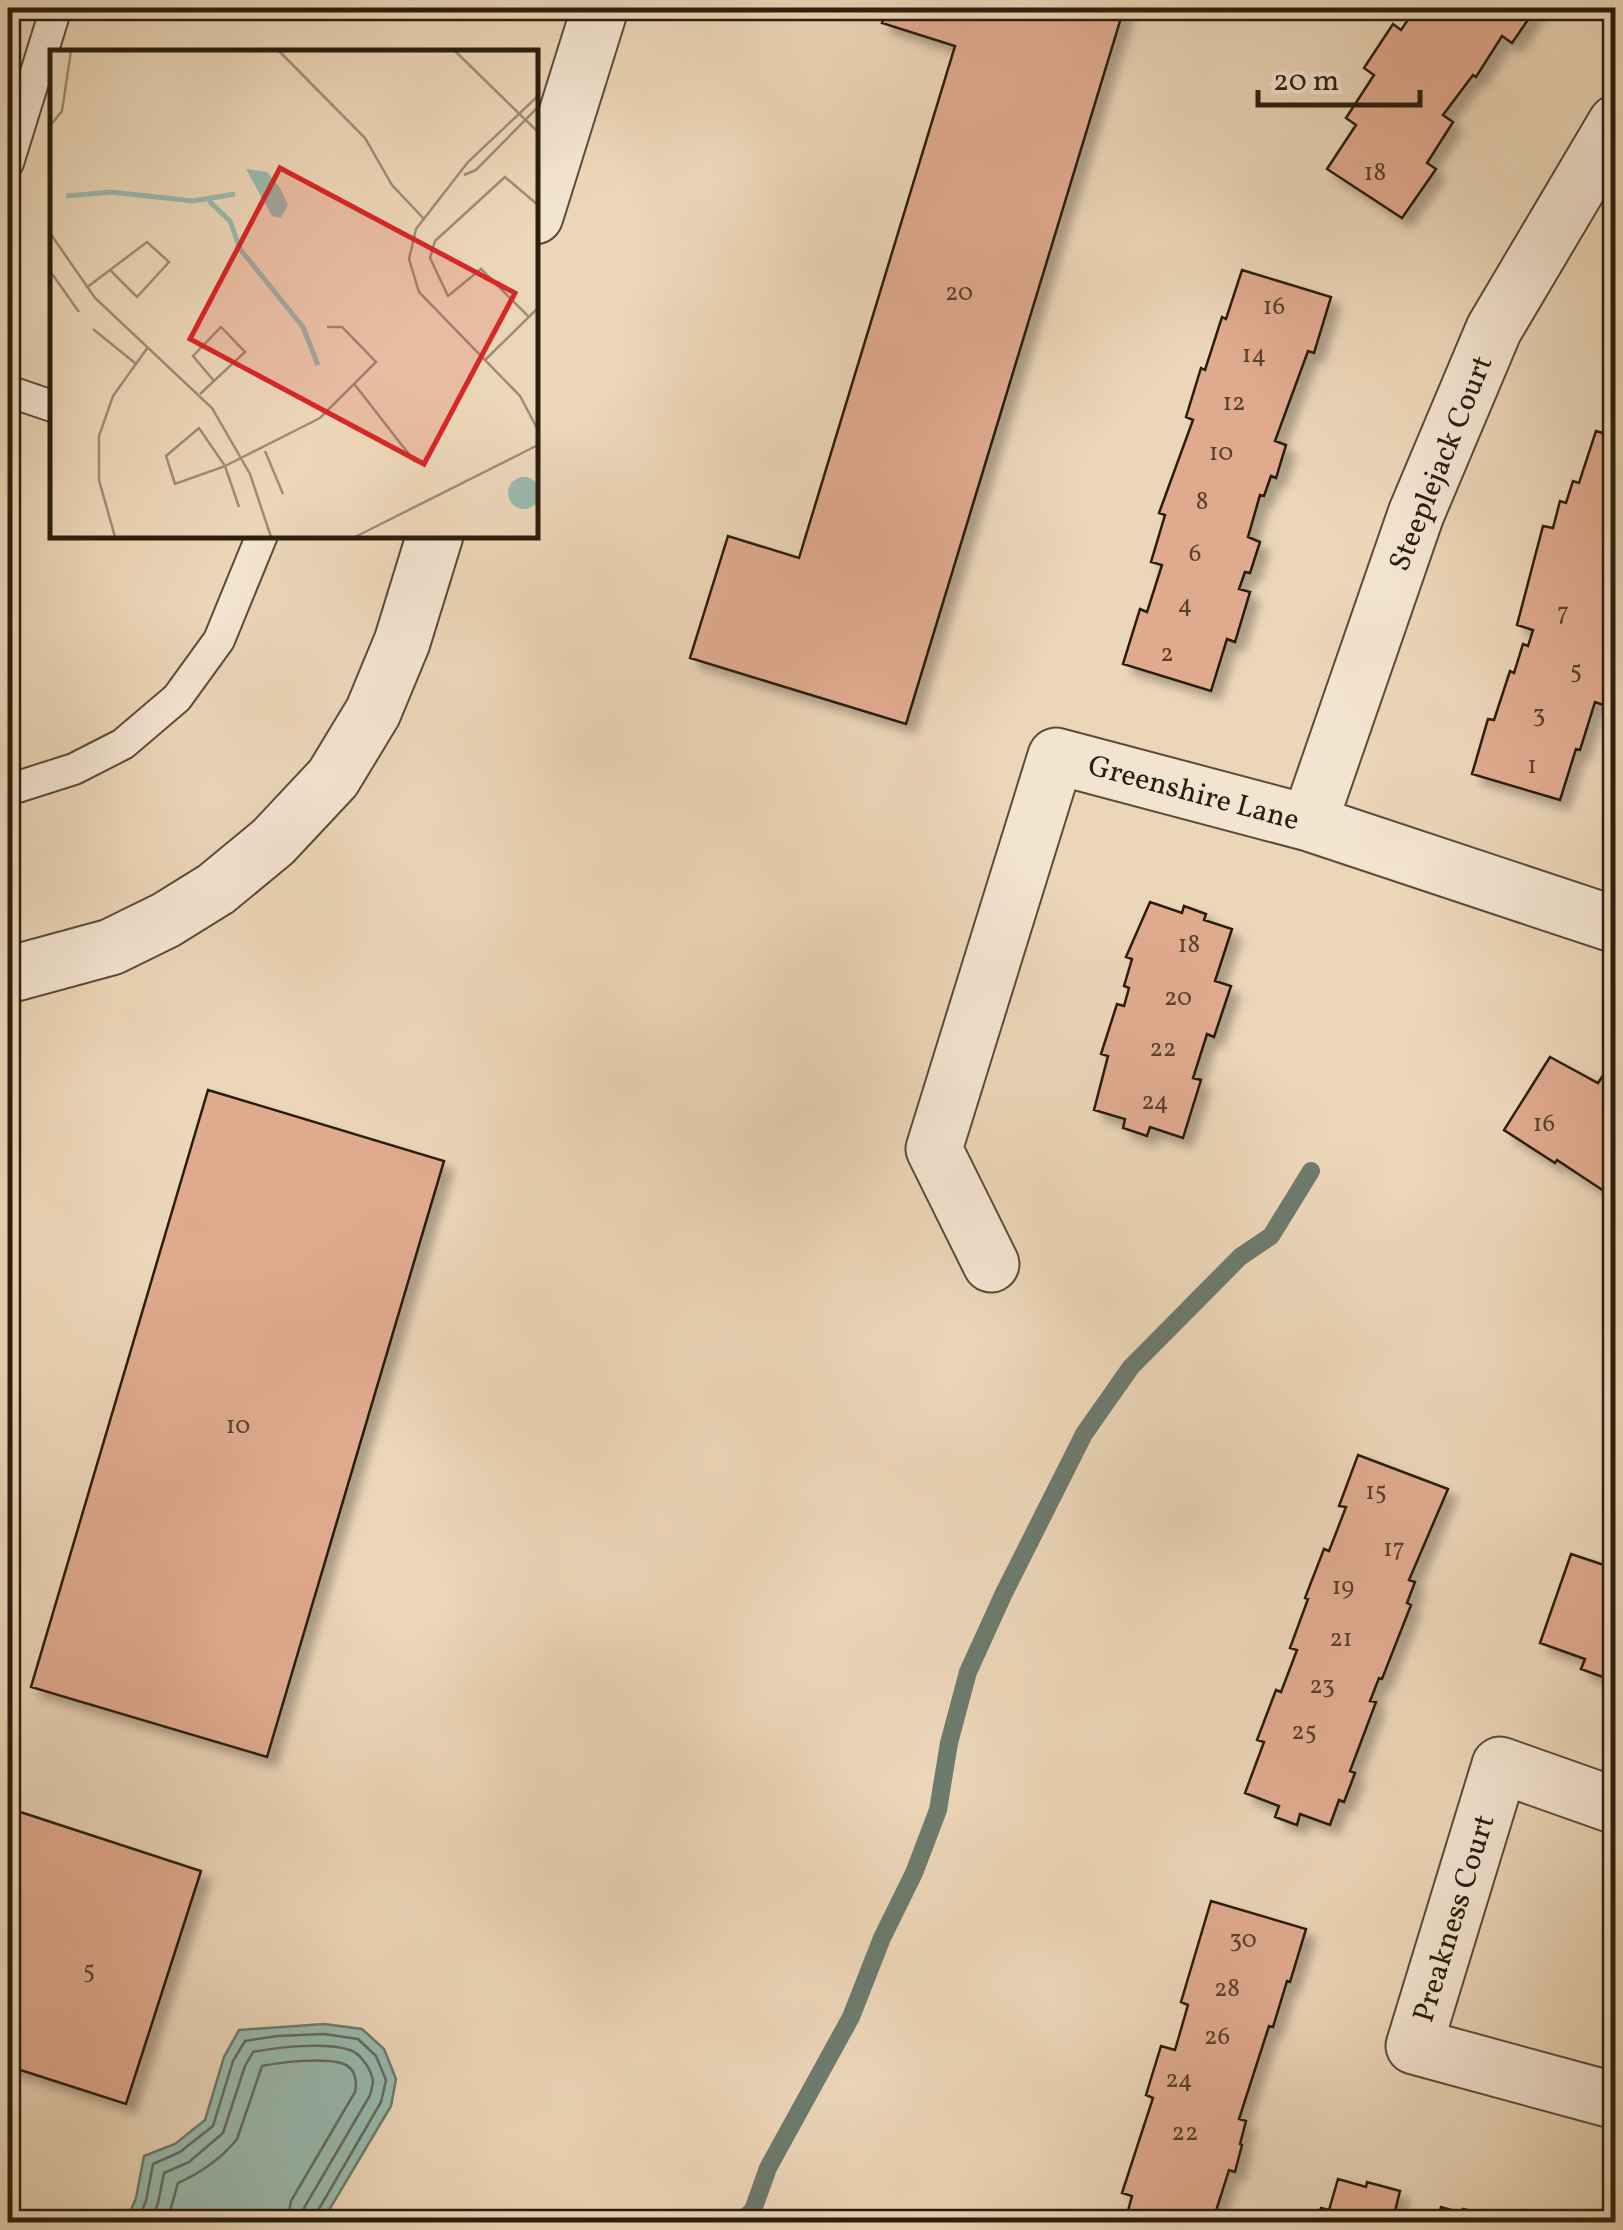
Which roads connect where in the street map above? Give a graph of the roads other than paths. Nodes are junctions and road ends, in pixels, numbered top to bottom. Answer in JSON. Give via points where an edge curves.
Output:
{"nodes":[{"id":1,"x":56,"y":8,"type":"edge"},
{"id":2,"x":600,"y":8,"type":"edge"},
{"id":3,"x":1616,"y":123,"type":"edge"},
{"id":4,"x":8,"y":163,"type":"edge"},
{"id":5,"x":538,"y":206,"type":"edge"},
{"id":6,"x":8,"y":391,"type":"edge"},
{"id":7,"x":50,"y":405,"type":"edge"},
{"id":8,"x":261,"y":538,"type":"edge"},
{"id":9,"x":435,"y":538,"type":"edge"},
{"id":10,"x":8,"y":790,"type":"edge"},
{"id":11,"x":1310,"y":823,"type":"junction"},
{"id":12,"x":1616,"y":925,"type":"edge"},
{"id":13,"x":8,"y":975,"type":"edge"},
{"id":14,"x":991,"y":1264,"type":"dead end"},
{"id":15,"x":1616,"y":1806,"type":"edge"},
{"id":16,"x":1616,"y":2101,"type":"edge"}],
"edges":[{"from":1,"to":4,"type":"lane"},
{"from":2,"to":5,"type":"street"},
{"from":3,"to":11,"type":"street","name":"Steeplejack Court","via":[[1494,329],[1416,514]]},
{"from":6,"to":7,"type":"lane"},
{"from":8,"to":10,"type":"lane","via":[[219,640],[177,698],[123,744]]},
{"from":9,"to":13,"type":"street","via":[[373,712],[333,778],[272,842],[166,920],[111,947]]},
{"from":11,"to":12,"type":"street","name":"Greenshire Lane"},
{"from":11,"to":14,"type":"street","name":"Greenshire Lane","via":[[1056,756],[934,1149]]},
{"from":15,"to":16,"type":"street","name":"Preakness Court","via":[[1500,1765],[1414,2046]]}]}
